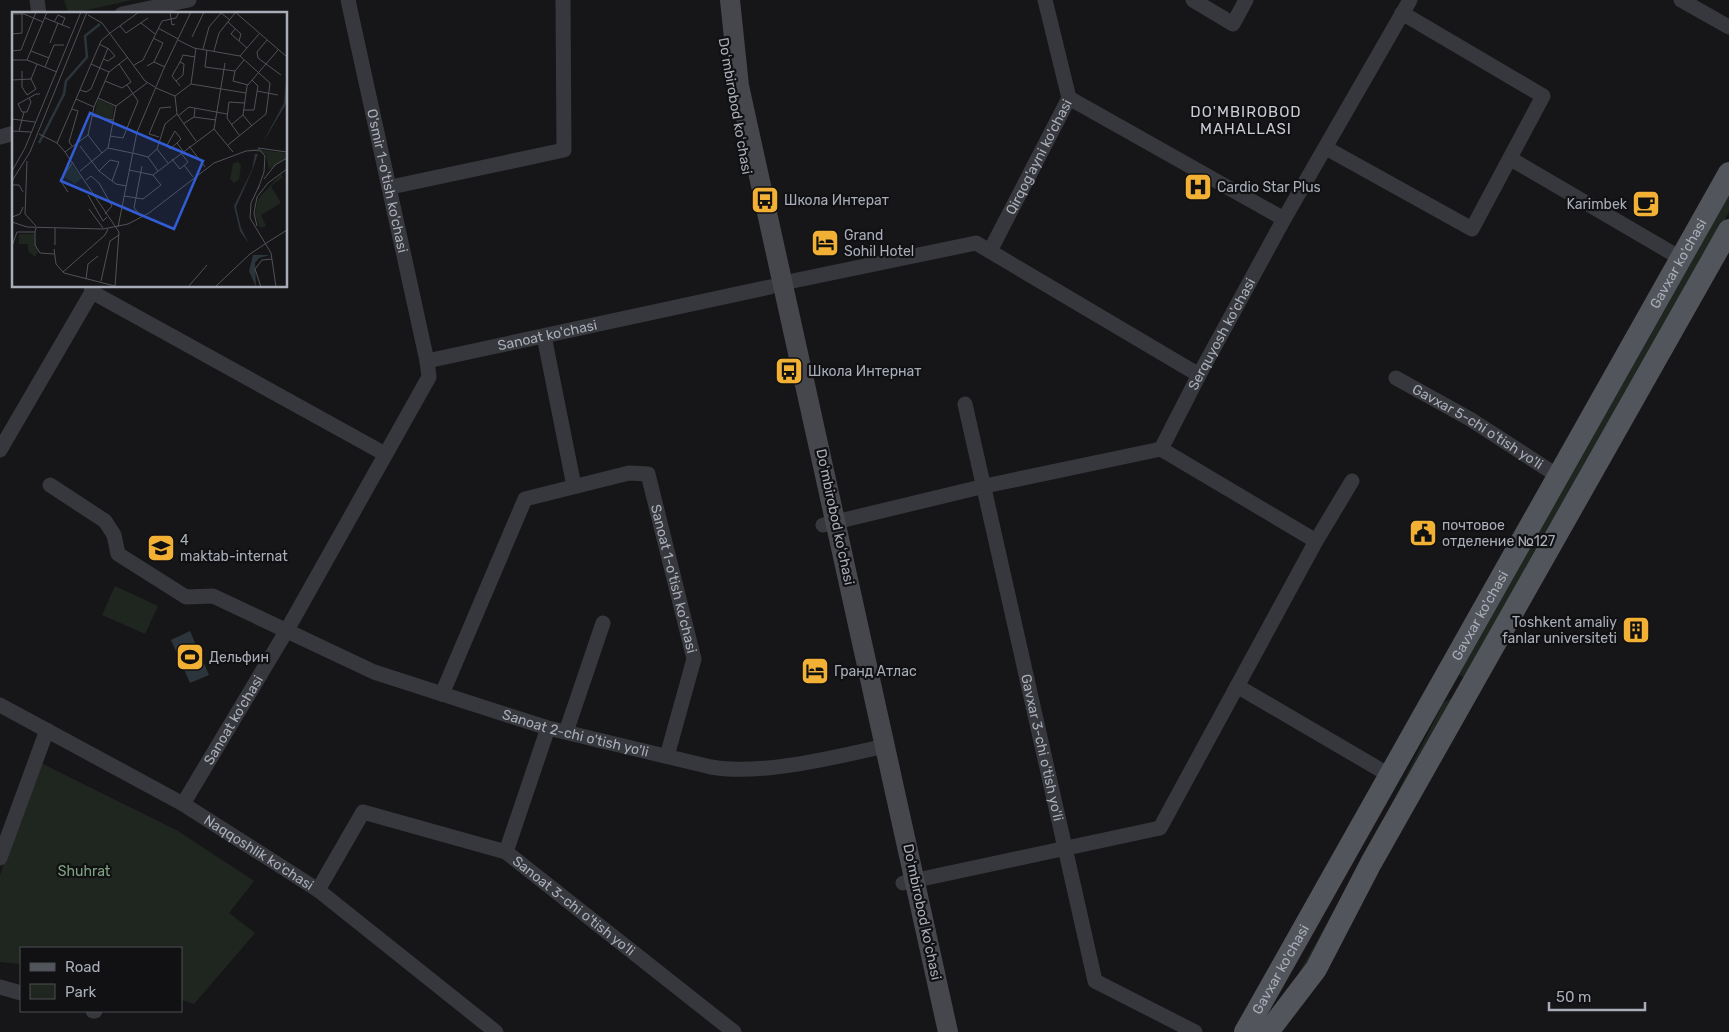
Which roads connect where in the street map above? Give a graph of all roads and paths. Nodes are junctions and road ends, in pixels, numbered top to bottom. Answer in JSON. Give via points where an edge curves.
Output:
{"nodes":[{"id":1,"x":189,"y":0,"type":"edge"},
{"id":2,"x":348,"y":0,"type":"edge"},
{"id":3,"x":564,"y":0,"type":"edge"},
{"id":4,"x":719,"y":0,"type":"edge"},
{"id":5,"x":730,"y":0,"type":"edge"},
{"id":6,"x":1045,"y":0,"type":"edge"},
{"id":7,"x":1193,"y":0,"type":"edge"},
{"id":8,"x":1246,"y":0,"type":"edge"},
{"id":9,"x":1681,"y":0,"type":"edge"},
{"id":10,"x":1406,"y":7,"type":"edge"},
{"id":11,"x":132,"y":12,"type":"edge"},
{"id":12,"x":1729,"y":27,"type":"edge"},
{"id":13,"x":1069,"y":98,"type":"junction"},
{"id":14,"x":1326,"y":148,"type":"junction"},
{"id":15,"x":1511,"y":159,"type":"junction"},
{"id":16,"x":1729,"y":173,"type":"edge"},
{"id":17,"x":391,"y":188,"type":"junction"},
{"id":18,"x":1284,"y":219,"type":"junction"},
{"id":19,"x":1729,"y":230,"type":"edge"},
{"id":20,"x":990,"y":251,"type":"junction"},
{"id":21,"x":1682,"y":259,"type":"junction"},
{"id":22,"x":777,"y":285,"type":"junction"},
{"id":23,"x":91,"y":289,"type":"edge"},
{"id":24,"x":544,"y":336,"type":"junction"},
{"id":25,"x":427,"y":361,"type":"junction"},
{"id":26,"x":1199,"y":375,"type":"junction"},
{"id":27,"x":1396,"y":378,"type":"dead end"},
{"id":28,"x":965,"y":404,"type":"dead end"},
{"id":29,"x":1162,"y":449,"type":"junction"},
{"id":30,"x":0,"y":450,"type":"edge"},
{"id":31,"x":385,"y":454,"type":"junction"},
{"id":32,"x":1558,"y":476,"type":"junction"},
{"id":33,"x":1352,"y":481,"type":"dead end"},
{"id":34,"x":50,"y":485,"type":"dead end"},
{"id":35,"x":574,"y":486,"type":"junction"},
{"id":36,"x":985,"y":486,"type":"junction"},
{"id":37,"x":830,"y":523,"type":"junction"},
{"id":38,"x":1316,"y":541,"type":"junction"},
{"id":39,"x":603,"y":623,"type":"dead end"},
{"id":40,"x":282,"y":629,"type":"junction"},
{"id":41,"x":1442,"y":679,"type":"junction"},
{"id":42,"x":1237,"y":686,"type":"junction"},
{"id":43,"x":1467,"y":692,"type":"junction"},
{"id":44,"x":442,"y":694,"type":"junction"},
{"id":45,"x":0,"y":704,"type":"edge"},
{"id":46,"x":548,"y":728,"type":"junction"},
{"id":47,"x":47,"y":730,"type":"junction"},
{"id":48,"x":566,"y":732,"type":"junction"},
{"id":49,"x":879,"y":747,"type":"junction"},
{"id":50,"x":667,"y":756,"type":"junction"},
{"id":51,"x":1390,"y":776,"type":"junction"},
{"id":52,"x":184,"y":804,"type":"junction"},
{"id":53,"x":1066,"y":849,"type":"junction"},
{"id":54,"x":506,"y":852,"type":"junction"},
{"id":55,"x":0,"y":858,"type":"edge"},
{"id":56,"x":909,"y":881,"type":"junction"},
{"id":57,"x":318,"y":890,"type":"junction"},
{"id":58,"x":0,"y":988,"type":"edge"},
{"id":59,"x":20,"y":993,"type":"edge"},
{"id":60,"x":496,"y":1032,"type":"edge"},
{"id":61,"x":734,"y":1032,"type":"edge"},
{"id":62,"x":936,"y":1032,"type":"edge"},
{"id":63,"x":948,"y":1032,"type":"edge"},
{"id":64,"x":1195,"y":1032,"type":"edge"},
{"id":65,"x":1244,"y":1032,"type":"edge"},
{"id":66,"x":1268,"y":1032,"type":"edge"}],
"edges":[{"from":1,"to":11,"type":"street"},
{"from":2,"to":17,"type":"street","name":"O'smir 1-o'tish ko'chasi"},
{"from":3,"to":17,"type":"street","via":[[564,150]]},
{"from":4,"to":22,"type":"main road","name":"Doʻmbirobod koʻchasi","via":[[729,88]]},
{"from":5,"to":22,"type":"main road","name":"Doʻmbirobod koʻchasi","via":[[739,86]]},
{"from":6,"to":13,"type":"street","name":"Qirqog'ayni ko'chasi"},
{"from":7,"to":8,"type":"street","via":[[1233,24]]},
{"from":9,"to":12,"type":"street"},
{"from":10,"to":14,"type":"street","name":"Serquyosh ko'chasi"},
{"from":10,"to":15,"type":"street","via":[[1543,96]]},
{"from":13,"to":18,"type":"street"},
{"from":13,"to":20,"type":"street","name":"Qirqog'ayni ko'chasi"},
{"from":14,"to":15,"type":"street","via":[[1472,229]]},
{"from":14,"to":18,"type":"street","name":"Serquyosh ko'chasi"},
{"from":15,"to":21,"type":"street"},
{"from":16,"to":21,"type":"main road","name":"Gavxar ko'chasi"},
{"from":17,"to":25,"type":"street","name":"O'smir 1-o'tish ko'chasi"},
{"from":18,"to":26,"type":"street","name":"Serquyosh ko'chasi"},
{"from":19,"to":43,"type":"main road","name":"Gavxar ko'chasi"},
{"from":20,"to":22,"type":"street","name":"Sanoat ko'chasi","via":[[976,244]]},
{"from":20,"to":26,"type":"street","name":"Sanoat ko'chasi"},
{"from":21,"to":32,"type":"main road","name":"Gavxar ko'chasi"},
{"from":22,"to":24,"type":"street","name":"Sanoat ko'chasi"},
{"from":22,"to":37,"type":"main road","name":"Doʻmbirobod koʻchasi"},
{"from":23,"to":30,"type":"street"},
{"from":23,"to":31,"type":"street"},
{"from":24,"to":25,"type":"street","name":"Sanoat ko'chasi"},
{"from":24,"to":35,"type":"street"},
{"from":25,"to":31,"type":"street","name":"Sanoat ko'chasi","via":[[429,377]]},
{"from":26,"to":29,"type":"street","name":"Serquyosh ko'chasi"},
{"from":27,"to":32,"type":"street","name":"Gavxar 5-chi o'tish yo'li","via":[[1470,419]]},
{"from":28,"to":36,"type":"street","name":"Gavxar 3-chi o'tish yo'li"},
{"from":29,"to":36,"type":"street"},
{"from":29,"to":38,"type":"street"},
{"from":31,"to":40,"type":"street","name":"Sanoat ko'chasi"},
{"from":32,"to":41,"type":"main road","name":"Gavxar ko'chasi"},
{"from":33,"to":38,"type":"street"},
{"from":34,"to":40,"type":"street","name":"Sanoat 2-chi o'tish yo'li","via":[[105,521],[114,536],[118,554],[186,597],[212,596]]},
{"from":35,"to":44,"type":"street","name":"Sanoat 1-o'tish ko'chasi","via":[[524,499]]},
{"from":35,"to":50,"type":"street","name":"Sanoat 1-o'tish ko'chasi","via":[[629,473],[648,474],[694,658]]},
{"from":36,"to":37,"type":"street"},
{"from":36,"to":53,"type":"street","name":"Gavxar 3-chi o'tish yo'li"},
{"from":37,"to":49,"type":"main road","name":"Doʻmbirobod koʻchasi"},
{"from":38,"to":42,"type":"street"},
{"from":39,"to":48,"type":"street"},
{"from":40,"to":44,"type":"street","name":"Sanoat 2-chi o'tish yo'li","via":[[374,672]]},
{"from":40,"to":52,"type":"street","name":"Sanoat ko'chasi"},
{"from":41,"to":43,"type":"main road"},
{"from":41,"to":51,"type":"main road","name":"Gavxar ko'chasi"},
{"from":42,"to":51,"type":"street"},
{"from":42,"to":53,"type":"street","via":[[1160,828]]},
{"from":43,"to":66,"type":"main road","name":"Gavxar ko'chasi","via":[[1316,969]]},
{"from":44,"to":46,"type":"street","name":"Sanoat 2-chi o'tish yo'li"},
{"from":45,"to":47,"type":"street","name":"Naqqoshlik ko'chasi"},
{"from":46,"to":48,"type":"street","name":"Sanoat 2-chi o'tish yo'li"},
{"from":46,"to":54,"type":"street"},
{"from":47,"to":52,"type":"street","name":"Naqqoshlik ko'chasi"},
{"from":47,"to":55,"type":"street"},
{"from":48,"to":50,"type":"street","name":"Sanoat 2-chi o'tish yo'li"},
{"from":49,"to":50,"type":"street","name":"Sanoat 2-chi o'tish yo'li","via":[[744,770],[711,767]]},
{"from":49,"to":56,"type":"main road","name":"Doʻmbirobod koʻchasi"},
{"from":51,"to":65,"type":"main road","name":"Gavxar ko'chasi"},
{"from":52,"to":57,"type":"street","name":"Naqqoshlik ko'chasi"},
{"from":53,"to":56,"type":"street"},
{"from":53,"to":64,"type":"street","name":"Gavxar 3-chi o'tish yo'li","via":[[1095,981]]},
{"from":54,"to":57,"type":"street","name":"Sanoat 3-chi o'tish yo'li","via":[[363,812]]},
{"from":54,"to":61,"type":"street","name":"Sanoat 3-chi o'tish yo'li"},
{"from":56,"to":62,"type":"main road","name":"Doʻmbirobod koʻchasi"},
{"from":56,"to":63,"type":"main road","name":"Doʻmbirobod koʻchasi"},
{"from":57,"to":60,"type":"street","name":"Naqqoshlik ko'chasi"},
{"from":58,"to":59,"type":"street"}]}
